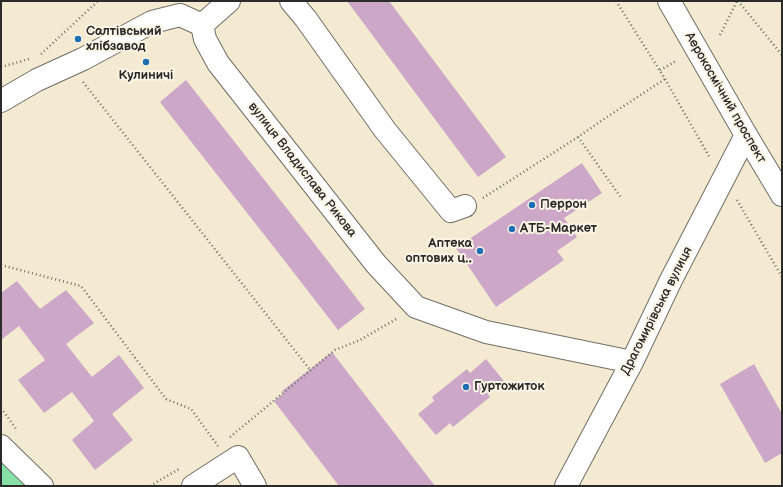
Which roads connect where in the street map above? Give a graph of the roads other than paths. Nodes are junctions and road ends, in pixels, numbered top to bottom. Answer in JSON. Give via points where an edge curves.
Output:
{"nodes":[{"id":1,"x":229,"y":1,"type":"edge"},
{"id":2,"x":291,"y":1,"type":"edge"},
{"id":3,"x":669,"y":1,"type":"edge"},
{"id":4,"x":202,"y":25,"type":"junction"},
{"id":5,"x":1,"y":101,"type":"edge"},
{"id":6,"x":746,"y":135,"type":"junction"},
{"id":7,"x":782,"y":195,"type":"edge"},
{"id":8,"x":465,"y":206,"type":"road end"},
{"id":9,"x":632,"y":362,"type":"junction"},
{"id":10,"x":1,"y":446,"type":"edge"},
{"id":11,"x":42,"y":486,"type":"edge"},
{"id":12,"x":192,"y":486,"type":"edge"},
{"id":13,"x":256,"y":486,"type":"edge"},
{"id":14,"x":566,"y":486,"type":"edge"}],
"edges":[{"from":1,"to":4,"type":"main road"},
{"from":2,"to":8,"type":"main road","via":[[385,130],[450,211]]},
{"from":3,"to":6,"type":"main road","name":"Аерокосмічний проспект"},
{"from":4,"to":5,"type":"main road","via":[[180,15],[152,22]]},
{"from":4,"to":9,"type":"main road","name":"вулиця Владислава Рикова","via":[[205,39],[218,63],[376,264],[416,307],[486,332]]},
{"from":6,"to":7,"type":"main road","name":"Аерокосмічний проспект"},
{"from":6,"to":9,"type":"main road","name":"Драгомирівська вулиця"},
{"from":9,"to":14,"type":"main road","name":"Драгомирівська вулиця"},
{"from":10,"to":11,"type":"main road"},
{"from":12,"to":13,"type":"main road","via":[[225,454],[238,457]]}]}
